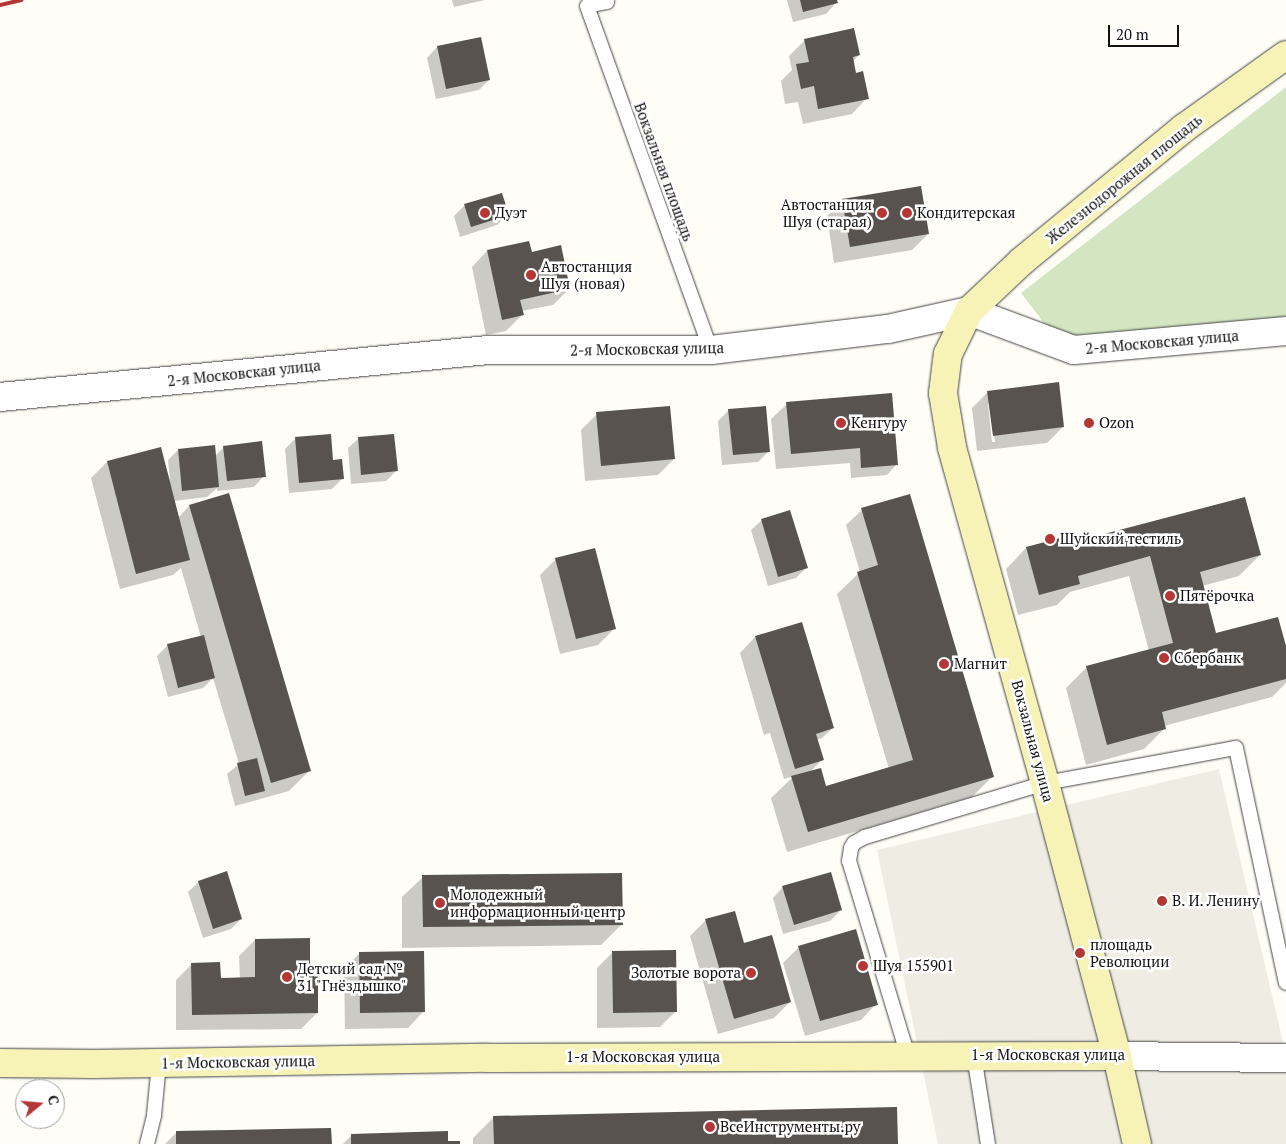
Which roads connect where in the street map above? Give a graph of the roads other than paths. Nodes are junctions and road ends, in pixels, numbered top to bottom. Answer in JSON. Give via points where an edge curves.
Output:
{"nodes":[{"id":1,"x":606,"y":0,"type":"edge"},
{"id":2,"x":1286,"y":55,"type":"edge"},
{"id":3,"x":969,"y":311,"type":"junction"},
{"id":4,"x":1286,"y":331,"type":"edge"},
{"id":5,"x":711,"y":350,"type":"junction"},
{"id":6,"x":0,"y":397,"type":"edge"},
{"id":7,"x":1045,"y":783,"type":"junction"},
{"id":8,"x":1286,"y":983,"type":"edge"},
{"id":9,"x":974,"y":1055,"type":"junction"},
{"id":10,"x":908,"y":1056,"type":"junction"},
{"id":11,"x":1117,"y":1056,"type":"junction"},
{"id":12,"x":1286,"y":1058,"type":"edge"},
{"id":13,"x":0,"y":1063,"type":"edge"},
{"id":14,"x":158,"y":1063,"type":"junction"},
{"id":15,"x":148,"y":1144,"type":"edge"},
{"id":16,"x":988,"y":1144,"type":"edge"},
{"id":17,"x":1137,"y":1144,"type":"edge"}],
"edges":[{"from":1,"to":5,"type":"lane","name":"Вокзальная площадь","via":[[587,6]]},
{"from":2,"to":3,"type":"main road","name":"Железнодорожная площадь","via":[[1184,128],[1022,261]]},
{"from":3,"to":4,"type":"street","name":"2-я Московская улица","via":[[1074,350]]},
{"from":3,"to":5,"type":"street","name":"2-я Московская улица","via":[[888,328]]},
{"from":3,"to":7,"type":"main road","name":"Вокзальная улица","via":[[948,354],[944,393],[951,438]]},
{"from":5,"to":6,"type":"street","name":"2-я Московская улица","via":[[487,350]]},
{"from":7,"to":8,"type":"lane","via":[[1236,748]]},
{"from":7,"to":10,"type":"lane","via":[[865,837],[851,848],[850,861]]},
{"from":7,"to":11,"type":"main road","name":"Вокзальная улица"},
{"from":9,"to":10,"type":"main road","name":"1-я Московская улица"},
{"from":9,"to":11,"type":"main road","name":"1-я Московская улица"},
{"from":9,"to":16,"type":"lane"},
{"from":10,"to":14,"type":"main road","name":"1-я Московская улица"},
{"from":11,"to":12,"type":"street","name":"1-я Московская улица"},
{"from":11,"to":17,"type":"main road","name":"Вокзальная улица"},
{"from":13,"to":14,"type":"main road","name":"1-я Московская улица"},
{"from":14,"to":15,"type":"lane"}]}
